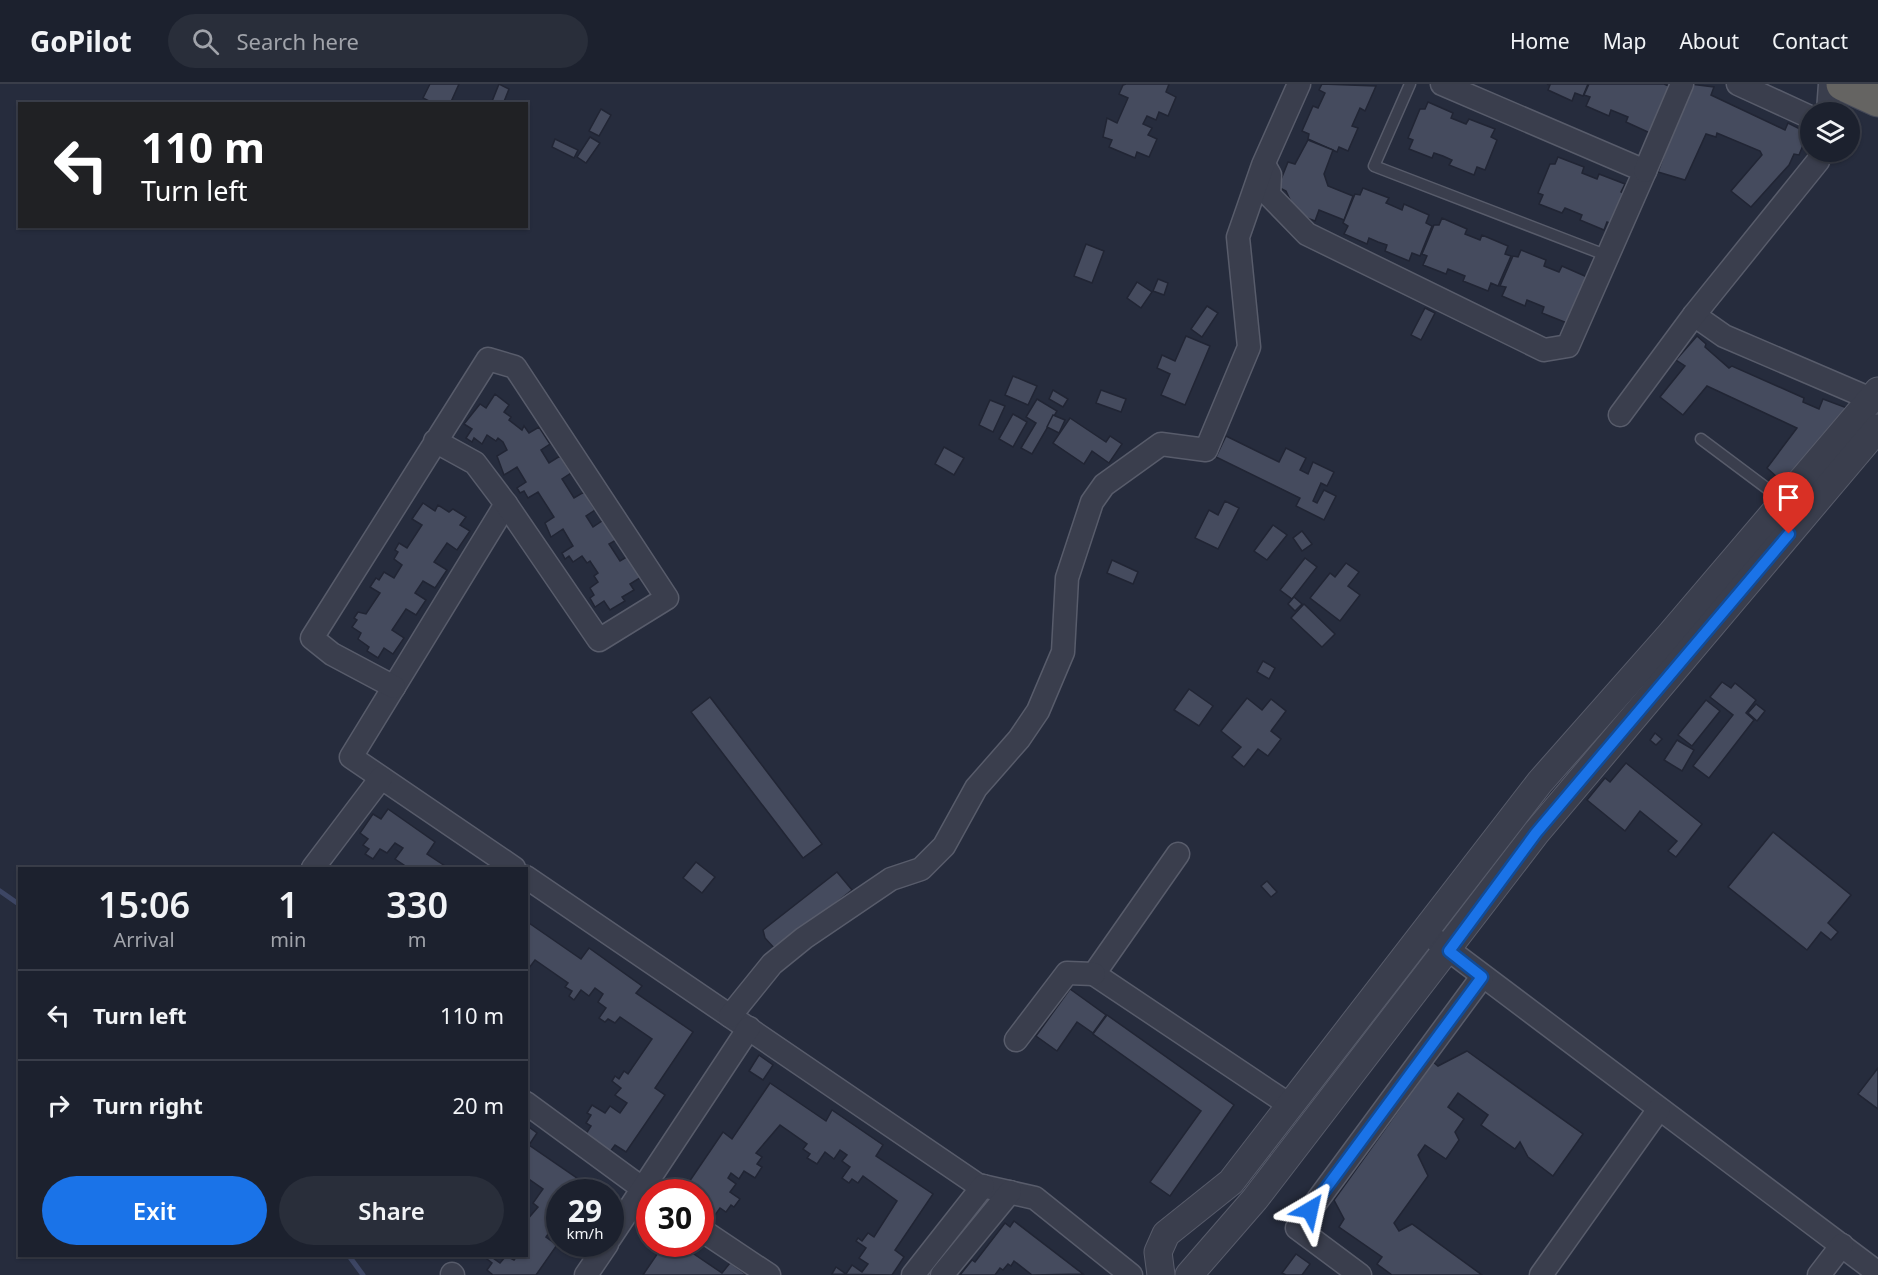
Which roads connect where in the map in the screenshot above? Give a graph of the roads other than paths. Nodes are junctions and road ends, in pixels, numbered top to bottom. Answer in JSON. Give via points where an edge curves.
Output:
{"nodes":[{"id":1,"x":1299,"y":84,"type":"edge"},
{"id":2,"x":1410,"y":84,"type":"edge"},
{"id":3,"x":1442,"y":84,"type":"edge"},
{"id":4,"x":1682,"y":84,"type":"edge"},
{"id":5,"x":1738,"y":84,"type":"edge"},
{"id":6,"x":1830,"y":84,"type":"edge"},
{"id":7,"x":1843,"y":84,"type":"edge"},
{"id":8,"x":1878,"y":100,"type":"edge"},
{"id":9,"x":1829,"y":102,"type":"edge"},
{"id":10,"x":1800,"y":112,"type":"edge"},
{"id":11,"x":1816,"y":162,"type":"edge"},
{"id":12,"x":1263,"y":165,"type":"junction"},
{"id":13,"x":1645,"y":171,"type":"junction"},
{"id":14,"x":1608,"y":256,"type":"junction"},
{"id":15,"x":1694,"y":315,"type":"junction"},
{"id":16,"x":1874,"y":395,"type":"edge"},
{"id":17,"x":1620,"y":415,"type":"dead end"},
{"id":18,"x":1878,"y":428,"type":"edge"},
{"id":19,"x":1701,"y":439,"type":"dead end"},
{"id":20,"x":435,"y":441,"type":"junction"},
{"id":21,"x":1784,"y":501,"type":"junction"},
{"id":22,"x":506,"y":504,"type":"junction"},
{"id":23,"x":394,"y":687,"type":"junction"},
{"id":24,"x":381,"y":778,"type":"junction"},
{"id":25,"x":1178,"y":854,"type":"dead end"},
{"id":26,"x":314,"y":867,"type":"edge"},
{"id":27,"x":513,"y":867,"type":"edge"},
{"id":28,"x":529,"y":884,"type":"edge"},
{"id":29,"x":1425,"y":932,"type":"junction"},
{"id":30,"x":1449,"y":951,"type":"junction"},
{"id":31,"x":1094,"y":974,"type":"junction"},
{"id":32,"x":1482,"y":977,"type":"junction"},
{"id":33,"x":739,"y":1022,"type":"junction"},
{"id":34,"x":1016,"y":1040,"type":"dead end"},
{"id":35,"x":528,"y":1104,"type":"edge"},
{"id":36,"x":1292,"y":1106,"type":"junction"},
{"id":37,"x":1659,"y":1109,"type":"junction"},
{"id":38,"x":653,"y":1179,"type":"edge"},
{"id":39,"x":636,"y":1185,"type":"edge"},
{"id":40,"x":983,"y":1186,"type":"junction"},
{"id":41,"x":1010,"y":1192,"type":"junction"},
{"id":42,"x":636,"y":1205,"type":"edge"},
{"id":43,"x":624,"y":1220,"type":"edge"},
{"id":44,"x":714,"y":1238,"type":"edge"},
{"id":45,"x":1842,"y":1245,"type":"junction"},
{"id":46,"x":598,"y":1257,"type":"edge"},
{"id":47,"x":1878,"y":1273,"type":"edge"},
{"id":48,"x":586,"y":1275,"type":"edge"},
{"id":49,"x":769,"y":1275,"type":"edge"},
{"id":50,"x":913,"y":1275,"type":"edge"},
{"id":51,"x":942,"y":1275,"type":"edge"},
{"id":52,"x":1131,"y":1275,"type":"edge"},
{"id":53,"x":1161,"y":1275,"type":"edge"},
{"id":54,"x":1189,"y":1275,"type":"edge"},
{"id":55,"x":1359,"y":1275,"type":"edge"},
{"id":56,"x":1540,"y":1275,"type":"edge"},
{"id":57,"x":1819,"y":1275,"type":"edge"}],
"edges":[{"from":1,"to":12,"type":"street"},
{"from":2,"to":14,"type":"lane","via":[[1374,166]]},
{"from":3,"to":13,"type":"street"},
{"from":4,"to":13,"type":"street"},
{"from":5,"to":10,"type":"street"},
{"from":6,"to":9,"type":"street"},
{"from":7,"to":8,"type":"highway"},
{"from":11,"to":15,"type":"street"},
{"from":12,"to":14,"type":"street","via":[[1270,175],[1269,195],[1307,234],[1544,350],[1568,346]]},
{"from":12,"to":33,"type":"street","via":[[1238,237],[1249,346],[1206,450],[1161,444],[1104,485],[1092,502],[1067,578],[1063,652],[1038,711],[1019,739],[976,789],[944,846],[921,869],[891,879],[772,964]]},
{"from":13,"to":14,"type":"street"},
{"from":15,"to":16,"type":"street","via":[[1724,336]]},
{"from":15,"to":17,"type":"street"},
{"from":16,"to":21,"type":"street"},
{"from":18,"to":30,"type":"street","via":[[1536,833]]},
{"from":19,"to":21,"type":"lane"},
{"from":20,"to":22,"type":"street","via":[[475,463]]},
{"from":20,"to":22,"type":"street","via":[[489,359],[515,367],[667,598],[599,640]]},
{"from":20,"to":23,"type":"street","via":[[312,638],[332,654]]},
{"from":21,"to":29,"type":"street","via":[[1540,782]]},
{"from":22,"to":23,"type":"street"},
{"from":23,"to":24,"type":"street","via":[[351,757]]},
{"from":24,"to":26,"type":"street"},
{"from":24,"to":27,"type":"street"},
{"from":25,"to":31,"type":"street"},
{"from":28,"to":33,"type":"street"},
{"from":29,"to":30,"type":"street"},
{"from":29,"to":36,"type":"street"},
{"from":30,"to":32,"type":"street"},
{"from":30,"to":54,"type":"street","via":[[1255,1199]]},
{"from":31,"to":34,"type":"street","via":[[1067,973]]},
{"from":31,"to":36,"type":"street"},
{"from":32,"to":37,"type":"street"},
{"from":32,"to":55,"type":"street","via":[[1297,1228]]},
{"from":33,"to":38,"type":"street"},
{"from":33,"to":40,"type":"street"},
{"from":35,"to":39,"type":"street"},
{"from":36,"to":53,"type":"street","via":[[1231,1182],[1166,1234],[1158,1252]]},
{"from":37,"to":45,"type":"street"},
{"from":37,"to":56,"type":"street"},
{"from":40,"to":41,"type":"street"},
{"from":40,"to":50,"type":"street"},
{"from":41,"to":51,"type":"street"},
{"from":41,"to":52,"type":"street","via":[[1035,1198]]},
{"from":42,"to":43,"type":"street"},
{"from":44,"to":49,"type":"street"},
{"from":45,"to":47,"type":"street"},
{"from":45,"to":57,"type":"street"},
{"from":46,"to":48,"type":"street"}]}
